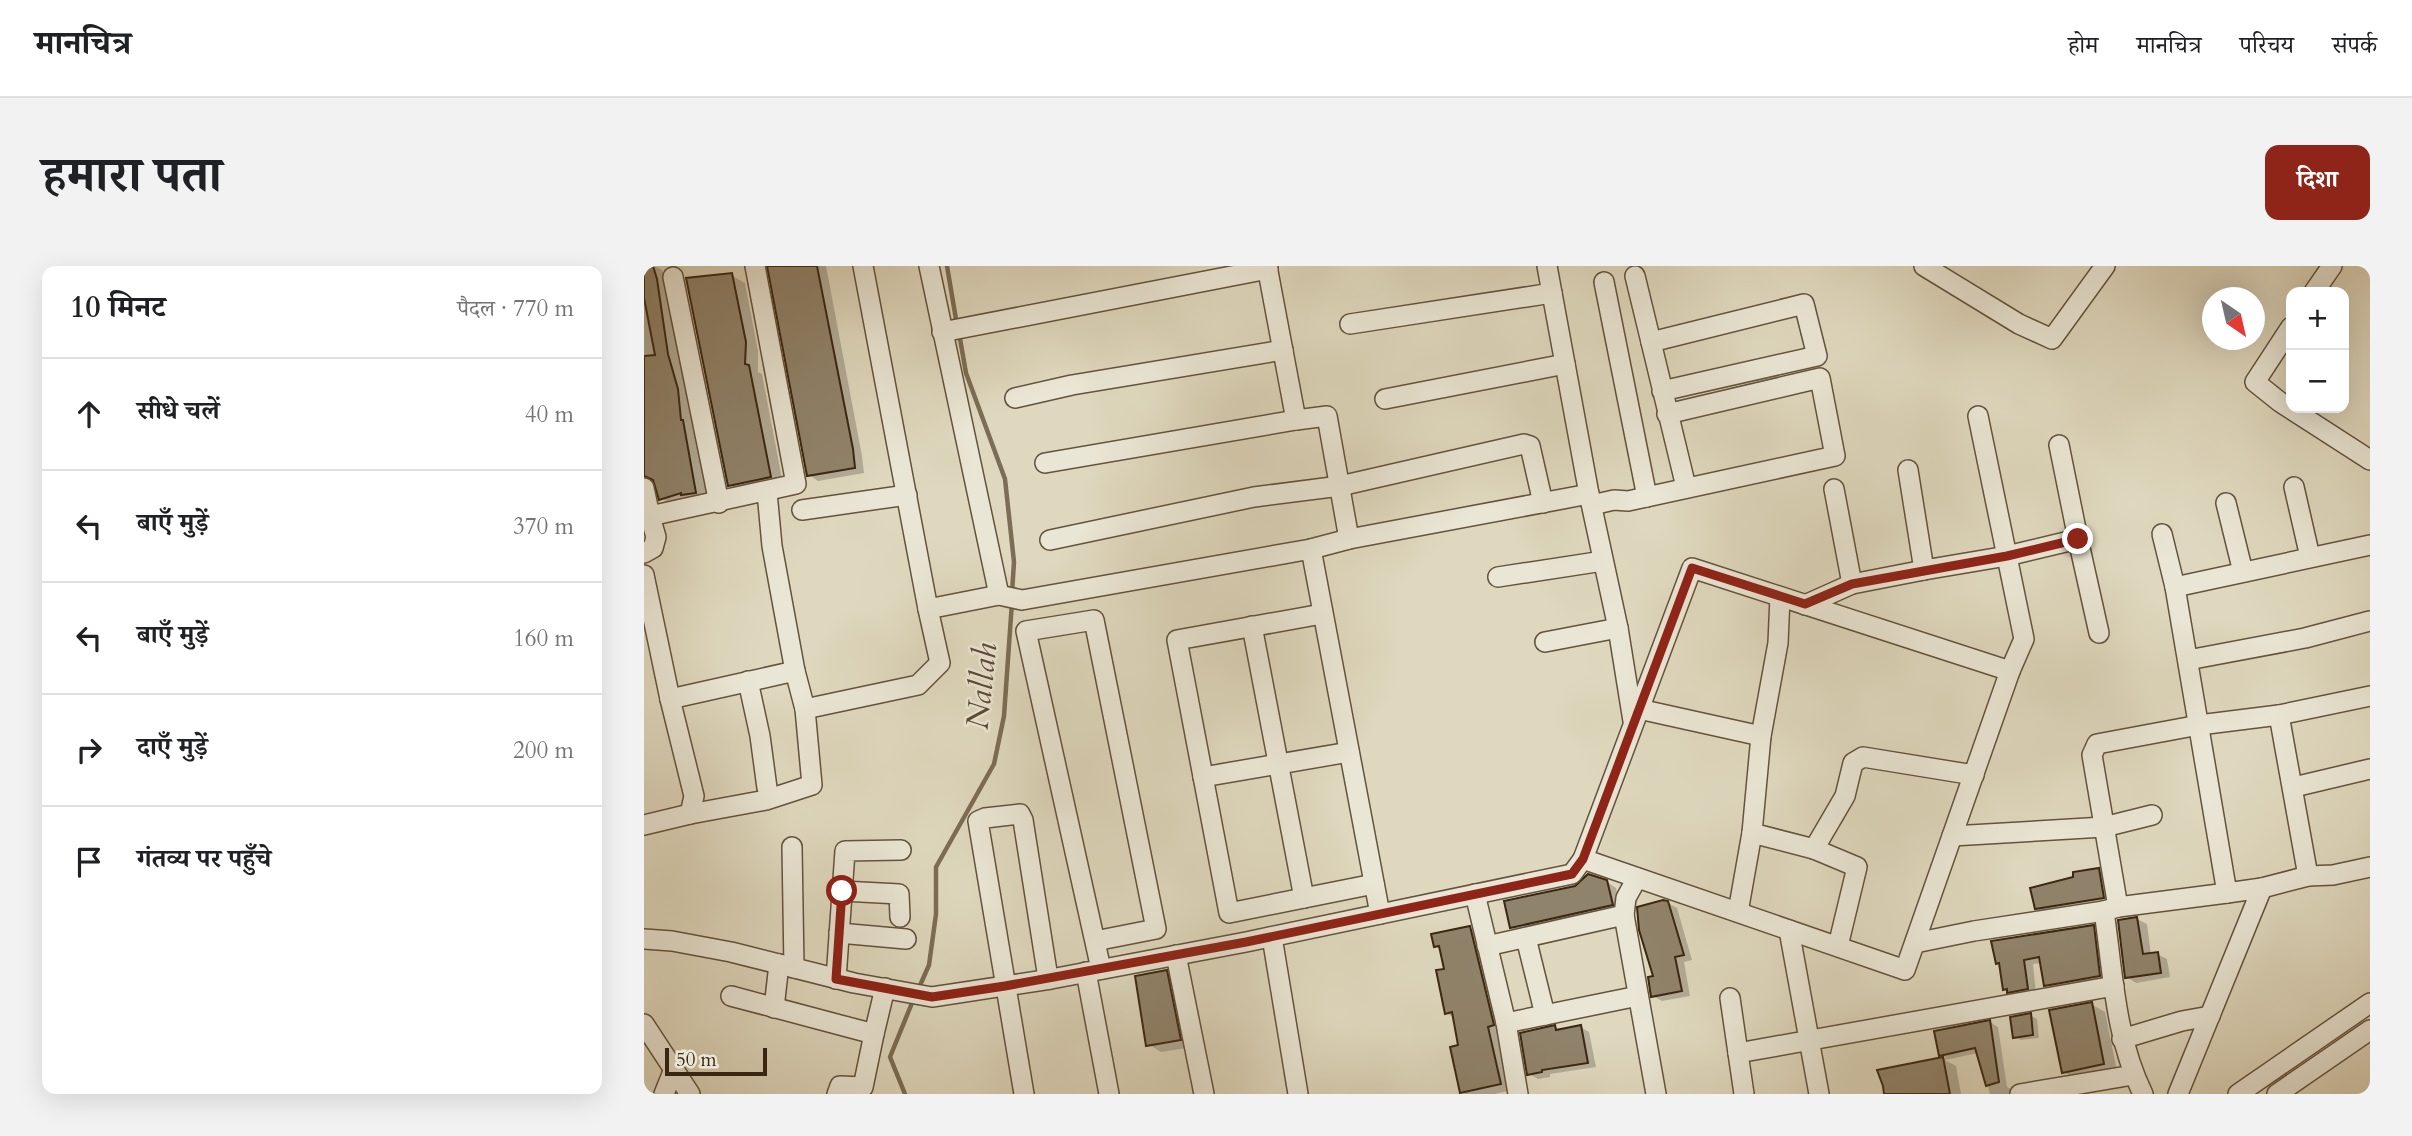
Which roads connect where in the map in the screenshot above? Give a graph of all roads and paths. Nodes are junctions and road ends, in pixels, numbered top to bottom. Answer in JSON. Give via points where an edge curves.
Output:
{"nodes":[{"id":1,"x":755,"y":266,"type":"edge"},
{"id":2,"x":863,"y":266,"type":"edge"},
{"id":3,"x":929,"y":266,"type":"edge"},
{"id":4,"x":1547,"y":266,"type":"edge"},
{"id":5,"x":1924,"y":266,"type":"edge"},
{"id":6,"x":2105,"y":266,"type":"edge"},
{"id":7,"x":2332,"y":266,"type":"edge"},
{"id":8,"x":1267,"y":267,"type":"edge"},
{"id":9,"x":1635,"y":276,"type":"dead end"},
{"id":10,"x":673,"y":277,"type":"dead end"},
{"id":11,"x":1604,"y":282,"type":"dead end"},
{"id":12,"x":2317,"y":287,"type":"edge"},
{"id":13,"x":1552,"y":293,"type":"junction"},
{"id":14,"x":1350,"y":324,"type":"dead end"},
{"id":15,"x":942,"y":332,"type":"junction"},
{"id":16,"x":2286,"y":335,"type":"edge"},
{"id":17,"x":1651,"y":342,"type":"junction"},
{"id":18,"x":1283,"y":349,"type":"junction"},
{"id":19,"x":1818,"y":356,"type":"junction"},
{"id":20,"x":1565,"y":364,"type":"junction"},
{"id":21,"x":1820,"y":378,"type":"junction"},
{"id":22,"x":1662,"y":391,"type":"junction"},
{"id":23,"x":1015,"y":398,"type":"dead end"},
{"id":24,"x":1385,"y":399,"type":"dead end"},
{"id":25,"x":1667,"y":414,"type":"junction"},
{"id":26,"x":1978,"y":416,"type":"dead end"},
{"id":27,"x":1296,"y":420,"type":"junction"},
{"id":28,"x":2059,"y":445,"type":"dead end"},
{"id":29,"x":2370,"y":460,"type":"edge"},
{"id":30,"x":1045,"y":463,"type":"dead end"},
{"id":31,"x":1908,"y":470,"type":"dead end"},
{"id":32,"x":1340,"y":486,"type":"junction"},
{"id":33,"x":2294,"y":487,"type":"dead end"},
{"id":34,"x":644,"y":488,"type":"edge"},
{"id":35,"x":1686,"y":488,"type":"junction"},
{"id":36,"x":1834,"y":489,"type":"dead end"},
{"id":37,"x":767,"y":492,"type":"junction"},
{"id":38,"x":907,"y":495,"type":"junction"},
{"id":39,"x":1638,"y":499,"type":"junction"},
{"id":40,"x":719,"y":503,"type":"junction"},
{"id":41,"x":1543,"y":503,"type":"junction"},
{"id":42,"x":2226,"y":503,"type":"dead end"},
{"id":43,"x":1592,"y":504,"type":"junction"},
{"id":44,"x":802,"y":510,"type":"dead end"},
{"id":45,"x":650,"y":516,"type":"junction"},
{"id":46,"x":2162,"y":534,"type":"dead end"},
{"id":47,"x":1349,"y":539,"type":"junction"},
{"id":48,"x":2078,"y":539,"type":"junction"},
{"id":49,"x":1049,"y":540,"type":"dead end"},
{"id":50,"x":2370,"y":545,"type":"edge"},
{"id":51,"x":1311,"y":549,"type":"junction"},
{"id":52,"x":644,"y":553,"type":"edge"},
{"id":53,"x":2007,"y":556,"type":"junction"},
{"id":54,"x":2310,"y":557,"type":"junction"},
{"id":55,"x":1603,"y":561,"type":"junction"},
{"id":56,"x":1924,"y":570,"type":"junction"},
{"id":57,"x":2243,"y":572,"type":"junction"},
{"id":58,"x":644,"y":575,"type":"edge"},
{"id":59,"x":1498,"y":578,"type":"dead end"},
{"id":60,"x":1852,"y":584,"type":"junction"},
{"id":61,"x":2175,"y":587,"type":"junction"},
{"id":62,"x":999,"y":594,"type":"junction"},
{"id":63,"x":1780,"y":597,"type":"junction"},
{"id":64,"x":1805,"y":604,"type":"junction"},
{"id":65,"x":928,"y":609,"type":"junction"},
{"id":66,"x":1322,"y":614,"type":"junction"},
{"id":67,"x":2370,"y":621,"type":"edge"},
{"id":68,"x":1252,"y":626,"type":"junction"},
{"id":69,"x":1618,"y":628,"type":"junction"},
{"id":70,"x":650,"y":630,"type":"edge"},
{"id":71,"x":2098,"y":633,"type":"dead end"},
{"id":72,"x":1545,"y":642,"type":"dead end"},
{"id":73,"x":2188,"y":660,"type":"junction"},
{"id":74,"x":795,"y":671,"type":"junction"},
{"id":75,"x":2010,"y":671,"type":"junction"},
{"id":76,"x":748,"y":681,"type":"junction"},
{"id":77,"x":2370,"y":696,"type":"edge"},
{"id":78,"x":670,"y":699,"type":"junction"},
{"id":79,"x":805,"y":709,"type":"junction"},
{"id":80,"x":2279,"y":715,"type":"junction"},
{"id":81,"x":1637,"y":716,"type":"junction"},
{"id":82,"x":2199,"y":725,"type":"junction"},
{"id":83,"x":1761,"y":736,"type":"junction"},
{"id":84,"x":1349,"y":751,"type":"junction"},
{"id":85,"x":1278,"y":764,"type":"junction"},
{"id":86,"x":2370,"y":769,"type":"edge"},
{"id":87,"x":1974,"y":775,"type":"junction"},
{"id":88,"x":1203,"y":777,"type":"junction"},
{"id":89,"x":767,"y":788,"type":"dead end"},
{"id":90,"x":2294,"y":788,"type":"junction"},
{"id":91,"x":690,"y":814,"type":"junction"},
{"id":92,"x":2152,"y":814,"type":"dead end"},
{"id":93,"x":644,"y":825,"type":"edge"},
{"id":94,"x":2104,"y":827,"type":"junction"},
{"id":95,"x":1752,"y":832,"type":"junction"},
{"id":96,"x":1952,"y":836,"type":"junction"},
{"id":97,"x":792,"y":847,"type":"dead end"},
{"id":98,"x":1814,"y":849,"type":"junction"},
{"id":99,"x":901,"y":850,"type":"dead end"},
{"id":100,"x":1583,"y":859,"type":"junction"},
{"id":101,"x":2370,"y":867,"type":"edge"},
{"id":102,"x":2308,"y":876,"type":"junction"},
{"id":103,"x":1637,"y":878,"type":"junction"},
{"id":104,"x":1374,"y":884,"type":"junction"},
{"id":105,"x":2262,"y":888,"type":"junction"},
{"id":106,"x":842,"y":891,"type":"junction"},
{"id":107,"x":2227,"y":893,"type":"junction"},
{"id":108,"x":1475,"y":894,"type":"junction"},
{"id":109,"x":1304,"y":898,"type":"junction"},
{"id":110,"x":2111,"y":909,"type":"junction"},
{"id":111,"x":1738,"y":912,"type":"junction"},
{"id":112,"x":1380,"y":914,"type":"junction"},
{"id":113,"x":1624,"y":915,"type":"junction"},
{"id":114,"x":900,"y":917,"type":"dead end"},
{"id":115,"x":1156,"y":929,"type":"junction"},
{"id":116,"x":1789,"y":930,"type":"junction"},
{"id":117,"x":839,"y":933,"type":"junction"},
{"id":118,"x":1272,"y":937,"type":"junction"},
{"id":119,"x":1526,"y":938,"type":"junction"},
{"id":120,"x":644,"y":939,"type":"edge"},
{"id":121,"x":906,"y":939,"type":"dead end"},
{"id":122,"x":1095,"y":941,"type":"junction"},
{"id":123,"x":1915,"y":943,"type":"junction"},
{"id":124,"x":1487,"y":946,"type":"junction"},
{"id":125,"x":1838,"y":946,"type":"junction"},
{"id":126,"x":1169,"y":957,"type":"junction"},
{"id":127,"x":786,"y":966,"type":"junction"},
{"id":128,"x":1093,"y":971,"type":"junction"},
{"id":129,"x":1048,"y":978,"type":"junction"},
{"id":130,"x":836,"y":979,"type":"junction"},
{"id":131,"x":1005,"y":986,"type":"junction"},
{"id":132,"x":2114,"y":986,"type":"junction"},
{"id":133,"x":894,"y":990,"type":"junction"},
{"id":134,"x":731,"y":996,"type":"dead end"},
{"id":135,"x":1638,"y":996,"type":"junction"},
{"id":136,"x":1730,"y":998,"type":"dead end"},
{"id":137,"x":2370,"y":1003,"type":"edge"},
{"id":138,"x":774,"y":1007,"type":"junction"},
{"id":139,"x":1545,"y":1015,"type":"junction"},
{"id":140,"x":2210,"y":1016,"type":"junction"},
{"id":141,"x":1506,"y":1023,"type":"junction"},
{"id":142,"x":644,"y":1024,"type":"edge"},
{"id":143,"x":2370,"y":1030,"type":"edge"},
{"id":144,"x":874,"y":1034,"type":"junction"},
{"id":145,"x":2122,"y":1039,"type":"junction"},
{"id":146,"x":1808,"y":1040,"type":"junction"},
{"id":147,"x":1738,"y":1053,"type":"junction"},
{"id":148,"x":674,"y":1069,"type":"junction"},
{"id":149,"x":2133,"y":1074,"type":"junction"},
{"id":150,"x":664,"y":1094,"type":"edge"},
{"id":151,"x":690,"y":1094,"type":"edge"},
{"id":152,"x":837,"y":1094,"type":"edge"},
{"id":153,"x":1024,"y":1094,"type":"edge"},
{"id":154,"x":1109,"y":1094,"type":"edge"},
{"id":155,"x":1204,"y":1094,"type":"edge"},
{"id":156,"x":1298,"y":1094,"type":"edge"},
{"id":157,"x":1518,"y":1094,"type":"edge"},
{"id":158,"x":1656,"y":1094,"type":"edge"},
{"id":159,"x":1744,"y":1094,"type":"edge"},
{"id":160,"x":1819,"y":1094,"type":"edge"},
{"id":161,"x":2020,"y":1094,"type":"edge"},
{"id":162,"x":2143,"y":1094,"type":"edge"},
{"id":163,"x":2178,"y":1094,"type":"edge"},
{"id":164,"x":2238,"y":1094,"type":"edge"},
{"id":165,"x":2277,"y":1094,"type":"edge"}],
"edges":[{"from":1,"to":37,"type":"street","via":[[796,485]]},
{"from":2,"to":38,"type":"street"},
{"from":3,"to":15,"type":"street"},
{"from":4,"to":13,"type":"street"},
{"from":5,"to":6,"type":"street","via":[[2052,339]]},
{"from":7,"to":12,"type":"street"},
{"from":8,"to":15,"type":"street"},
{"from":8,"to":18,"type":"street"},
{"from":9,"to":17,"type":"street"},
{"from":10,"to":40,"type":"street"},
{"from":11,"to":39,"type":"street"},
{"from":13,"to":14,"type":"street"},
{"from":13,"to":20,"type":"street"},
{"from":15,"to":62,"type":"street"},
{"from":16,"to":29,"type":"street","via":[[2255,382]]},
{"from":17,"to":19,"type":"street","via":[[1804,304]]},
{"from":17,"to":22,"type":"street"},
{"from":18,"to":23,"type":"street"},
{"from":18,"to":27,"type":"street"},
{"from":19,"to":21,"type":"street"},
{"from":19,"to":22,"type":"street"},
{"from":20,"to":24,"type":"street"},
{"from":20,"to":43,"type":"street"},
{"from":21,"to":25,"type":"street"},
{"from":21,"to":35,"type":"street","via":[[1835,456]]},
{"from":22,"to":25,"type":"street"},
{"from":25,"to":35,"type":"street"},
{"from":26,"to":53,"type":"street"},
{"from":27,"to":30,"type":"street"},
{"from":27,"to":32,"type":"street","via":[[1327,416]]},
{"from":28,"to":48,"type":"street"},
{"from":31,"to":56,"type":"street"},
{"from":32,"to":41,"type":"street","via":[[1524,444],[1530,446]]},
{"from":32,"to":47,"type":"street"},
{"from":32,"to":49,"type":"street","via":[[1254,497]]},
{"from":33,"to":54,"type":"street"},
{"from":34,"to":45,"type":"street"},
{"from":35,"to":39,"type":"street"},
{"from":36,"to":60,"type":"street"},
{"from":37,"to":40,"type":"street"},
{"from":37,"to":74,"type":"street"},
{"from":38,"to":44,"type":"street"},
{"from":38,"to":65,"type":"street"},
{"from":39,"to":43,"type":"street"},
{"from":40,"to":45,"type":"street"},
{"from":41,"to":43,"type":"street"},
{"from":41,"to":47,"type":"street"},
{"from":42,"to":57,"type":"street"},
{"from":43,"to":55,"type":"street"},
{"from":45,"to":52,"type":"street","via":[[656,537],[653,548]]},
{"from":46,"to":61,"type":"street"},
{"from":47,"to":51,"type":"street"},
{"from":48,"to":53,"type":"street"},
{"from":48,"to":71,"type":"street"},
{"from":50,"to":54,"type":"street"},
{"from":51,"to":62,"type":"street","via":[[1022,600]]},
{"from":51,"to":66,"type":"street"},
{"from":53,"to":56,"type":"street"},
{"from":53,"to":75,"type":"street","via":[[2024,639]]},
{"from":54,"to":57,"type":"street"},
{"from":55,"to":59,"type":"street"},
{"from":55,"to":69,"type":"street"},
{"from":56,"to":60,"type":"street"},
{"from":57,"to":61,"type":"street"},
{"from":58,"to":70,"type":"street"},
{"from":60,"to":64,"type":"street"},
{"from":61,"to":73,"type":"street"},
{"from":62,"to":65,"type":"street"},
{"from":63,"to":64,"type":"street"},
{"from":63,"to":81,"type":"street","via":[[1692,568]]},
{"from":63,"to":83,"type":"street","via":[[1778,643]]},
{"from":64,"to":75,"type":"street"},
{"from":65,"to":79,"type":"street","via":[[940,663],[918,685]]},
{"from":66,"to":68,"type":"street"},
{"from":66,"to":84,"type":"street"},
{"from":67,"to":73,"type":"street"},
{"from":68,"to":85,"type":"street"},
{"from":68,"to":88,"type":"street","via":[[1177,640]]},
{"from":69,"to":72,"type":"street"},
{"from":69,"to":81,"type":"street"},
{"from":70,"to":78,"type":"street"},
{"from":73,"to":82,"type":"street"},
{"from":74,"to":76,"type":"street"},
{"from":74,"to":79,"type":"street"},
{"from":75,"to":87,"type":"street"},
{"from":76,"to":78,"type":"street"},
{"from":76,"to":89,"type":"street"},
{"from":77,"to":80,"type":"street"},
{"from":78,"to":91,"type":"street","via":[[694,796]]},
{"from":79,"to":91,"type":"street","via":[[812,785],[766,800]]},
{"from":80,"to":82,"type":"street"},
{"from":80,"to":90,"type":"street"},
{"from":81,"to":83,"type":"street"},
{"from":81,"to":100,"type":"street"},
{"from":82,"to":94,"type":"street","via":[[2097,744],[2092,755]]},
{"from":82,"to":107,"type":"street"},
{"from":83,"to":95,"type":"street"},
{"from":84,"to":85,"type":"street"},
{"from":84,"to":104,"type":"street"},
{"from":85,"to":88,"type":"street"},
{"from":85,"to":109,"type":"street"},
{"from":86,"to":90,"type":"street"},
{"from":87,"to":96,"type":"street"},
{"from":87,"to":98,"type":"street","via":[[1863,757],[1853,763],[1845,796]]},
{"from":88,"to":109,"type":"street","via":[[1229,913]]},
{"from":90,"to":102,"type":"street"},
{"from":91,"to":93,"type":"street"},
{"from":92,"to":94,"type":"street"},
{"from":94,"to":96,"type":"street"},
{"from":94,"to":110,"type":"street"},
{"from":95,"to":98,"type":"street"},
{"from":95,"to":111,"type":"street"},
{"from":96,"to":123,"type":"street"},
{"from":97,"to":127,"type":"street"},
{"from":98,"to":125,"type":"street","via":[[1857,867]]},
{"from":99,"to":106,"type":"street","via":[[845,851]]},
{"from":100,"to":103,"type":"street"},
{"from":100,"to":108,"type":"street","via":[[1572,874]]},
{"from":101,"to":102,"type":"street"},
{"from":102,"to":105,"type":"street"},
{"from":103,"to":111,"type":"street"},
{"from":103,"to":113,"type":"street","via":[[1626,898]]},
{"from":104,"to":109,"type":"street"},
{"from":104,"to":112,"type":"street"},
{"from":105,"to":107,"type":"street"},
{"from":105,"to":140,"type":"street"},
{"from":106,"to":114,"type":"street","via":[[899,894]]},
{"from":106,"to":117,"type":"street"},
{"from":107,"to":110,"type":"street"},
{"from":108,"to":112,"type":"street"},
{"from":108,"to":124,"type":"street"},
{"from":110,"to":123,"type":"street"},
{"from":110,"to":132,"type":"street"},
{"from":111,"to":116,"type":"street"},
{"from":112,"to":118,"type":"street"},
{"from":113,"to":119,"type":"street"},
{"from":113,"to":135,"type":"street"},
{"from":115,"to":122,"type":"street"},
{"from":115,"to":122,"type":"street","via":[[1094,620],[1026,631]]},
{"from":115,"to":126,"type":"street"},
{"from":116,"to":125,"type":"street"},
{"from":116,"to":146,"type":"street"},
{"from":117,"to":121,"type":"street"},
{"from":117,"to":130,"type":"street"},
{"from":118,"to":126,"type":"street"},
{"from":118,"to":156,"type":"street"},
{"from":119,"to":124,"type":"street"},
{"from":119,"to":139,"type":"street"},
{"from":120,"to":127,"type":"street"},
{"from":122,"to":128,"type":"street"},
{"from":123,"to":125,"type":"street","via":[[1905,970]]},
{"from":124,"to":141,"type":"street"},
{"from":126,"to":128,"type":"street"},
{"from":126,"to":155,"type":"street"},
{"from":127,"to":130,"type":"street"},
{"from":127,"to":138,"type":"street"},
{"from":128,"to":129,"type":"street"},
{"from":128,"to":154,"type":"street"},
{"from":129,"to":131,"type":"street"},
{"from":129,"to":131,"type":"street","via":[[1023,820],[1020,814],[985,818],[978,821]]},
{"from":130,"to":133,"type":"street"},
{"from":131,"to":133,"type":"street","via":[[932,997]]},
{"from":131,"to":153,"type":"street"},
{"from":132,"to":145,"type":"street"},
{"from":132,"to":146,"type":"street"},
{"from":133,"to":144,"type":"street"},
{"from":134,"to":138,"type":"street"},
{"from":135,"to":139,"type":"street"},
{"from":135,"to":158,"type":"street"},
{"from":136,"to":147,"type":"street"},
{"from":137,"to":164,"type":"street"},
{"from":138,"to":144,"type":"street"},
{"from":139,"to":141,"type":"street"},
{"from":140,"to":145,"type":"street"},
{"from":140,"to":163,"type":"street"},
{"from":141,"to":157,"type":"street"},
{"from":142,"to":148,"type":"street"},
{"from":143,"to":165,"type":"street"},
{"from":144,"to":152,"type":"street","via":[[863,1087],[840,1086]]},
{"from":145,"to":149,"type":"street"},
{"from":146,"to":147,"type":"street"},
{"from":146,"to":160,"type":"street"},
{"from":147,"to":159,"type":"street"},
{"from":148,"to":150,"type":"street"},
{"from":148,"to":151,"type":"street"},
{"from":149,"to":161,"type":"street"},
{"from":149,"to":162,"type":"street"}]}
